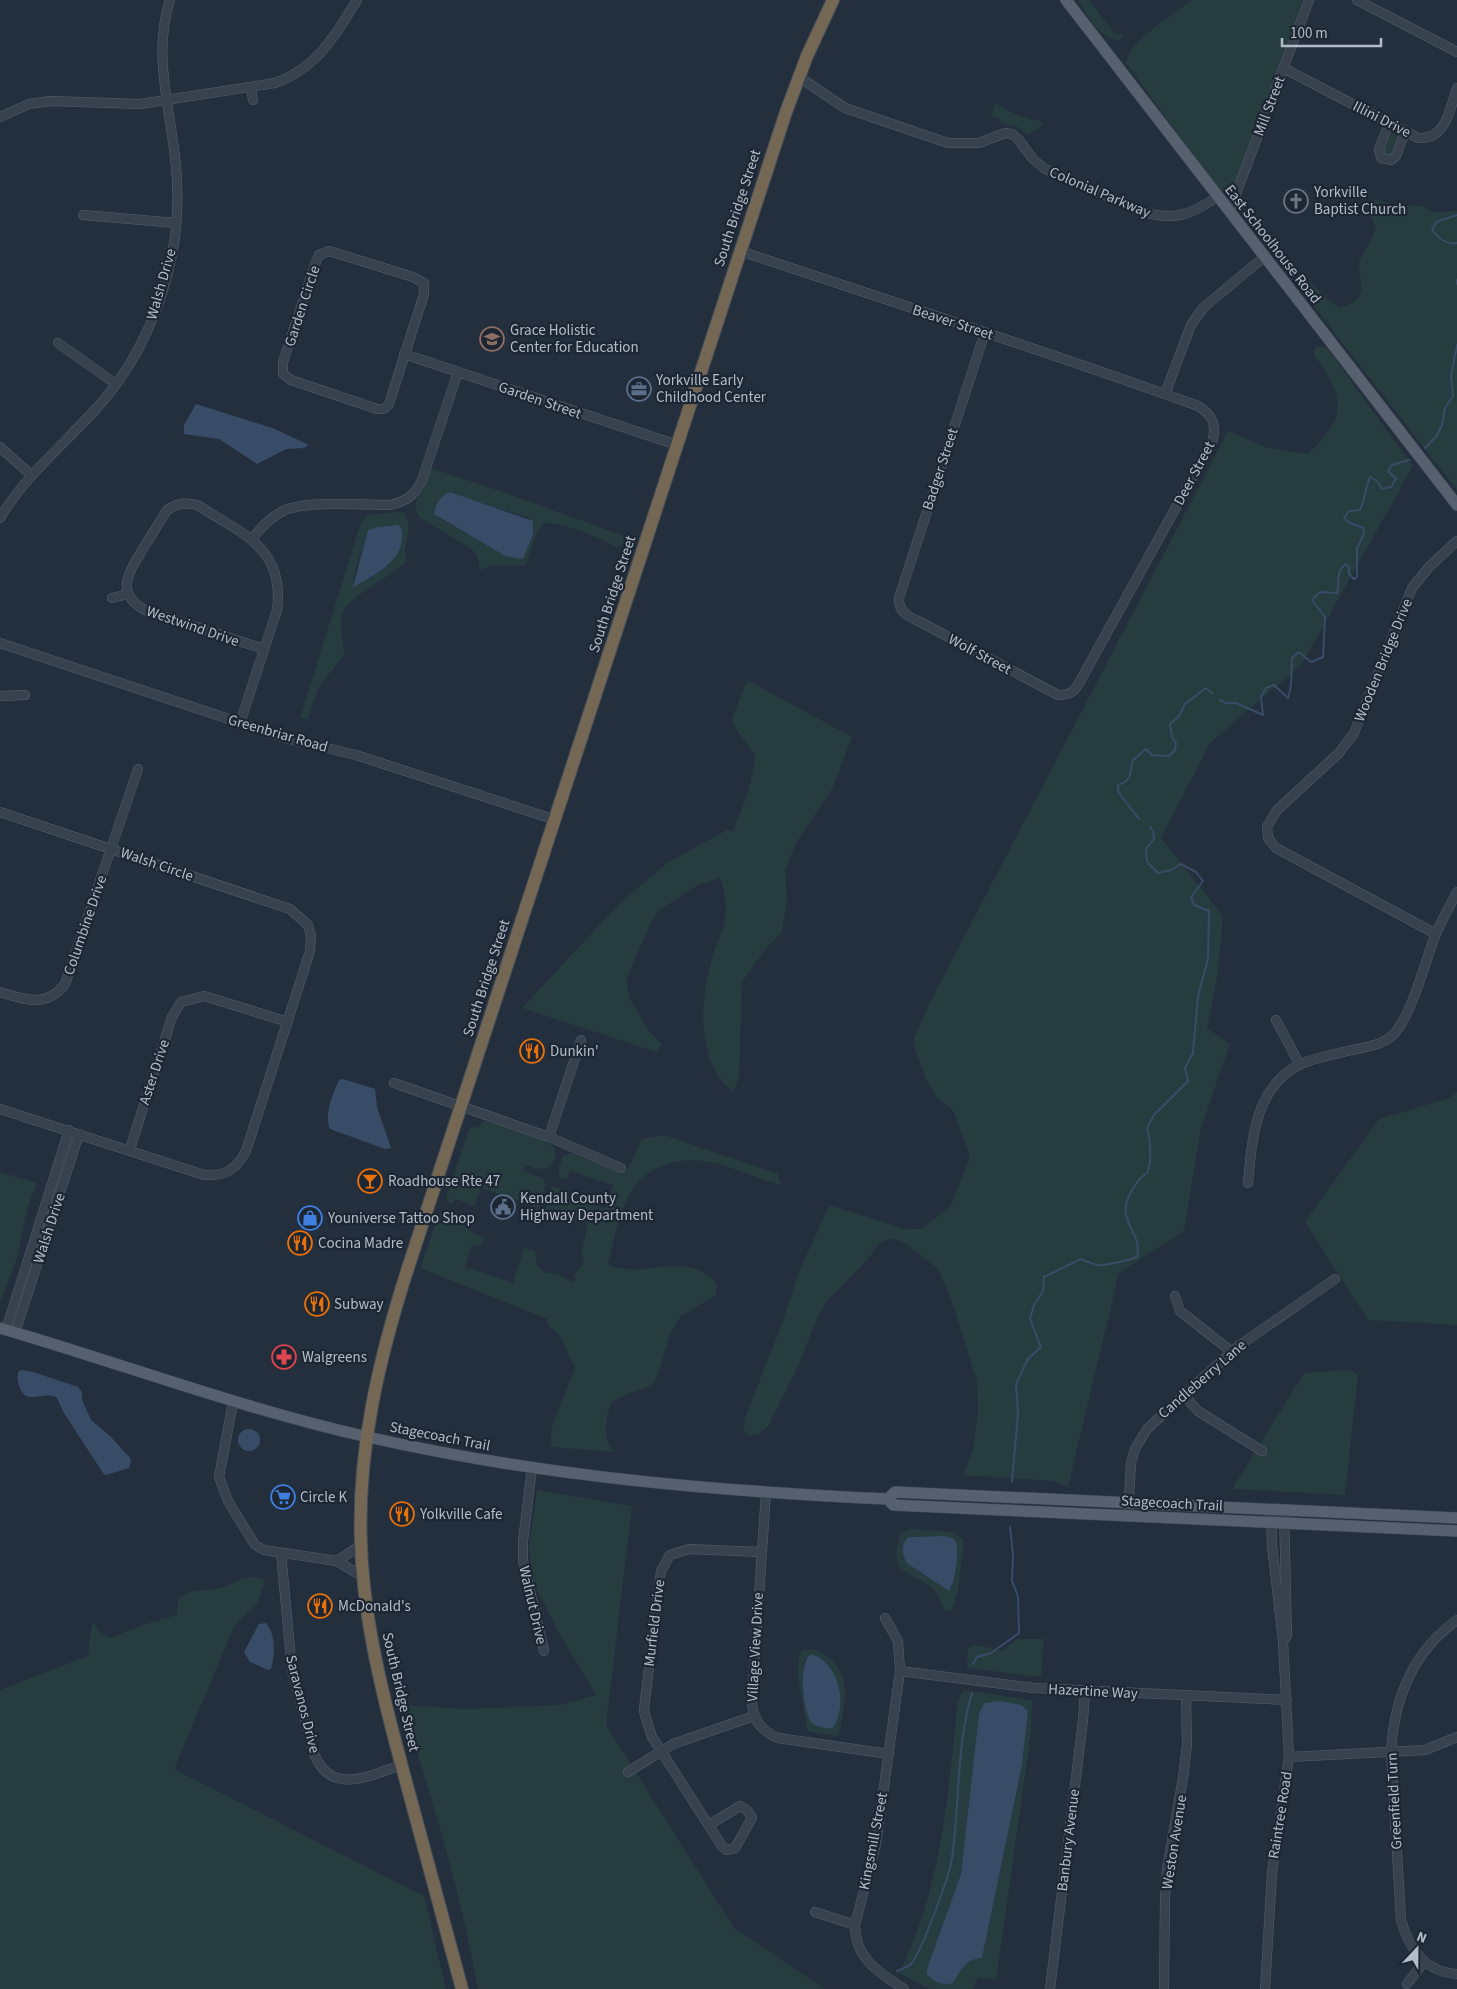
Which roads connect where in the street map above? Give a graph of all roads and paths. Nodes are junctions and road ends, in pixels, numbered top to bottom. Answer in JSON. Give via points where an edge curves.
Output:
{"nodes":[{"id":1,"x":357,"y":0,"type":"edge"},
{"id":2,"x":833,"y":0,"type":"edge"},
{"id":3,"x":1066,"y":0,"type":"edge"},
{"id":4,"x":1309,"y":0,"type":"edge"},
{"id":5,"x":1357,"y":0,"type":"edge"},
{"id":6,"x":168,"y":1,"type":"edge"},
{"id":7,"x":1457,"y":52,"type":"edge"},
{"id":8,"x":1283,"y":68,"type":"junction"},
{"id":9,"x":799,"y":77,"type":"junction"},
{"id":10,"x":251,"y":88,"type":"junction"},
{"id":11,"x":1457,"y":88,"type":"edge"},
{"id":12,"x":167,"y":100,"type":"junction"},
{"id":13,"x":253,"y":100,"type":"dead end"},
{"id":14,"x":0,"y":117,"type":"edge"},
{"id":15,"x":1389,"y":124,"type":"junction"},
{"id":16,"x":1405,"y":132,"type":"junction"},
{"id":17,"x":1217,"y":197,"type":"junction"},
{"id":18,"x":1229,"y":212,"type":"junction"},
{"id":19,"x":83,"y":215,"type":"dead end"},
{"id":20,"x":176,"y":223,"type":"junction"},
{"id":21,"x":740,"y":251,"type":"junction"},
{"id":22,"x":1264,"y":257,"type":"junction"},
{"id":23,"x":985,"y":332,"type":"junction"},
{"id":24,"x":58,"y":343,"type":"dead end"},
{"id":25,"x":404,"y":354,"type":"junction"},
{"id":26,"x":458,"y":372,"type":"junction"},
{"id":27,"x":116,"y":384,"type":"junction"},
{"id":28,"x":1165,"y":394,"type":"junction"},
{"id":29,"x":677,"y":445,"type":"junction"},
{"id":30,"x":0,"y":447,"type":"edge"},
{"id":31,"x":31,"y":475,"type":"junction"},
{"id":32,"x":1457,"y":505,"type":"edge"},
{"id":33,"x":0,"y":518,"type":"edge"},
{"id":34,"x":252,"y":539,"type":"junction"},
{"id":35,"x":1457,"y":541,"type":"edge"},
{"id":36,"x":128,"y":594,"type":"junction"},
{"id":37,"x":112,"y":598,"type":"dead end"},
{"id":38,"x":898,"y":606,"type":"joint"},
{"id":39,"x":0,"y":643,"type":"edge"},
{"id":40,"x":264,"y":650,"type":"junction"},
{"id":41,"x":25,"y":695,"type":"dead end"},
{"id":42,"x":1065,"y":695,"type":"joint"},
{"id":43,"x":0,"y":696,"type":"edge"},
{"id":44,"x":240,"y":723,"type":"junction"},
{"id":45,"x":138,"y":769,"type":"dead end"},
{"id":46,"x":0,"y":812,"type":"edge"},
{"id":47,"x":556,"y":820,"type":"junction"},
{"id":48,"x":111,"y":848,"type":"junction"},
{"id":49,"x":1457,"y":892,"type":"edge"},
{"id":50,"x":1436,"y":934,"type":"junction"},
{"id":51,"x":0,"y":992,"type":"edge"},
{"id":52,"x":1276,"y":1020,"type":"dead end"},
{"id":53,"x":288,"y":1022,"type":"junction"},
{"id":54,"x":581,"y":1040,"type":"dead end"},
{"id":55,"x":1300,"y":1065,"type":"junction"},
{"id":56,"x":394,"y":1083,"type":"dead end"},
{"id":57,"x":462,"y":1106,"type":"junction"},
{"id":58,"x":0,"y":1109,"type":"edge"},
{"id":59,"x":69,"y":1130,"type":"junction"},
{"id":60,"x":79,"y":1134,"type":"junction"},
{"id":61,"x":549,"y":1137,"type":"junction"},
{"id":62,"x":130,"y":1150,"type":"junction"},
{"id":63,"x":621,"y":1168,"type":"dead end"},
{"id":64,"x":1248,"y":1183,"type":"dead end"},
{"id":65,"x":29,"y":1258,"type":"junction"},
{"id":66,"x":38,"y":1261,"type":"junction"},
{"id":67,"x":1335,"y":1279,"type":"dead end"},
{"id":68,"x":1175,"y":1296,"type":"dead end"},
{"id":69,"x":7,"y":1330,"type":"edge"},
{"id":70,"x":1232,"y":1352,"type":"junction"},
{"id":71,"x":1184,"y":1394,"type":"junction"},
{"id":72,"x":233,"y":1402,"type":"junction"},
{"id":73,"x":366,"y":1437,"type":"junction"},
{"id":74,"x":1262,"y":1450,"type":"dead end"},
{"id":75,"x":532,"y":1468,"type":"junction"},
{"id":76,"x":766,"y":1492,"type":"junction"},
{"id":77,"x":888,"y":1499,"type":"junction"},
{"id":78,"x":1128,"y":1503,"type":"junction"},
{"id":79,"x":1270,"y":1509,"type":"junction"},
{"id":80,"x":1284,"y":1510,"type":"junction"},
{"id":81,"x":1128,"y":1516,"type":"junction"},
{"id":82,"x":1457,"y":1518,"type":"edge"},
{"id":83,"x":1270,"y":1523,"type":"junction"},
{"id":84,"x":1284,"y":1524,"type":"junction"},
{"id":85,"x":1457,"y":1531,"type":"edge"},
{"id":86,"x":361,"y":1545,"type":"junction"},
{"id":87,"x":281,"y":1552,"type":"junction"},
{"id":88,"x":760,"y":1552,"type":"junction"},
{"id":89,"x":337,"y":1561,"type":"junction"},
{"id":90,"x":363,"y":1577,"type":"junction"},
{"id":91,"x":885,"y":1618,"type":"dead end"},
{"id":92,"x":1457,"y":1620,"type":"edge"},
{"id":93,"x":1284,"y":1641,"type":"junction"},
{"id":94,"x":544,"y":1652,"type":"dead end"},
{"id":95,"x":900,"y":1671,"type":"junction"},
{"id":96,"x":1085,"y":1691,"type":"junction"},
{"id":97,"x":1186,"y":1695,"type":"junction"},
{"id":98,"x":1287,"y":1700,"type":"junction"},
{"id":99,"x":754,"y":1716,"type":"junction"},
{"id":100,"x":1457,"y":1737,"type":"edge"},
{"id":101,"x":661,"y":1751,"type":"junction"},
{"id":102,"x":1391,"y":1752,"type":"junction"},
{"id":103,"x":889,"y":1754,"type":"junction"},
{"id":104,"x":1289,"y":1757,"type":"junction"},
{"id":105,"x":402,"y":1765,"type":"junction"},
{"id":106,"x":628,"y":1772,"type":"dead end"},
{"id":107,"x":709,"y":1825,"type":"junction"},
{"id":108,"x":815,"y":1912,"type":"dead end"},
{"id":109,"x":854,"y":1925,"type":"junction"},
{"id":110,"x":1424,"y":1962,"type":"junction"},
{"id":111,"x":1457,"y":1974,"type":"edge"},
{"id":112,"x":1407,"y":1984,"type":"dead end"},
{"id":113,"x":462,"y":1989,"type":"edge"},
{"id":114,"x":904,"y":1989,"type":"edge"},
{"id":115,"x":1050,"y":1989,"type":"edge"},
{"id":116,"x":1164,"y":1989,"type":"edge"},
{"id":117,"x":1265,"y":1989,"type":"edge"}],
"edges":[{"from":1,"to":10,"type":"street","via":[[332,41],[314,62],[290,78]]},
{"from":2,"to":9,"type":"highway","name":"South Bridge Street"},
{"from":3,"to":17,"type":"main road","name":"East Schoolhouse Road"},
{"from":4,"to":8,"type":"street","name":"Mill Street"},
{"from":5,"to":7,"type":"street"},
{"from":6,"to":12,"type":"street","name":"Walsh Drive","via":[[162,44]]},
{"from":8,"to":15,"type":"street","name":"Illini Drive"},
{"from":8,"to":18,"type":"street","name":"Mill Street"},
{"from":9,"to":17,"type":"street","name":"Colonial Parkway","via":[[845,108],[948,143],[979,142],[1012,134],[1046,169],[1159,217],[1192,213]]},
{"from":9,"to":21,"type":"highway","name":"South Bridge Street"},
{"from":10,"to":12,"type":"street"},
{"from":10,"to":13,"type":"street"},
{"from":11,"to":16,"type":"street","name":"Illini Drive","via":[[1439,132],[1424,138]]},
{"from":12,"to":14,"type":"street","via":[[130,104],[50,101],[29,104]]},
{"from":12,"to":20,"type":"street","name":"Walsh Drive","via":[[176,159]]},
{"from":15,"to":16,"type":"street","name":"Illini Drive"},
{"from":15,"to":16,"type":"street","via":[[1379,149],[1381,158],[1391,160],[1396,156]]},
{"from":17,"to":18,"type":"main road","name":"East Schoolhouse Road"},
{"from":18,"to":22,"type":"main road","name":"East Schoolhouse Road"},
{"from":19,"to":20,"type":"street"},
{"from":20,"to":27,"type":"street","name":"Walsh Drive","via":[[169,268],[156,309],[137,350]]},
{"from":21,"to":23,"type":"street","name":"Beaver Street"},
{"from":21,"to":29,"type":"highway","name":"South Bridge Street"},
{"from":22,"to":28,"type":"street","via":[[1203,308],[1191,325]]},
{"from":22,"to":32,"type":"main road","name":"East Schoolhouse Road"},
{"from":23,"to":28,"type":"street","name":"Beaver Street"},
{"from":23,"to":38,"type":"street","name":"Badger Street"},
{"from":24,"to":27,"type":"street"},
{"from":25,"to":25,"type":"street","name":"Garden Circle","via":[[425,292],[424,283],[336,252],[319,255],[283,362],[283,374],[291,380],[384,409],[389,404]]},
{"from":25,"to":26,"type":"street","name":"Garden Street"},
{"from":26,"to":29,"type":"street","name":"Garden Street"},
{"from":26,"to":34,"type":"street","via":[[415,494],[404,502],[390,505],[300,506],[284,510],[269,519]]},
{"from":27,"to":31,"type":"street","name":"Walsh Drive"},
{"from":28,"to":42,"type":"street","name":"Deer Street","via":[[1208,412],[1214,421],[1212,442],[1078,685]]},
{"from":29,"to":47,"type":"highway","name":"South Bridge Street"},
{"from":30,"to":31,"type":"street"},
{"from":31,"to":33,"type":"street","name":"Walsh Drive"},
{"from":34,"to":36,"type":"street","via":[[197,505],[179,500],[167,510],[130,569],[126,582]]},
{"from":34,"to":40,"type":"street","via":[[268,557],[279,584],[277,610]]},
{"from":35,"to":50,"type":"street","name":"Wooden Bridge Drive","via":[[1412,588],[1354,733],[1339,753],[1277,810],[1267,828],[1268,838],[1276,848]]},
{"from":36,"to":37,"type":"street"},
{"from":36,"to":40,"type":"street","name":"Westwind Drive","via":[[134,603],[147,611]]},
{"from":38,"to":42,"type":"street","name":"Wolf Street","via":[[902,613],[1058,695]]},
{"from":39,"to":44,"type":"street","name":"Greenbriar Road"},
{"from":40,"to":44,"type":"street"},
{"from":41,"to":43,"type":"street"},
{"from":44,"to":47,"type":"street","name":"Greenbriar Road","via":[[356,755]]},
{"from":45,"to":48,"type":"street","name":"Columbine Drive"},
{"from":46,"to":48,"type":"street","name":"Walsh Circle"},
{"from":47,"to":57,"type":"highway","name":"South Bridge Street"},
{"from":48,"to":51,"type":"street","name":"Columbine Drive","via":[[69,975],[53,1000],[31,1001]]},
{"from":48,"to":53,"type":"street","name":"Walsh Circle","via":[[290,909],[311,923],[310,951]]},
{"from":49,"to":50,"type":"street"},
{"from":50,"to":55,"type":"street","via":[[1408,1010],[1394,1034],[1378,1044]]},
{"from":52,"to":55,"type":"street"},
{"from":53,"to":62,"type":"street","name":"Walsh Circle","via":[[246,1151],[231,1175],[204,1175]]},
{"from":53,"to":62,"type":"street","name":"Aster Drive","via":[[204,996],[186,996],[172,1017]]},
{"from":54,"to":61,"type":"street"},
{"from":55,"to":64,"type":"street","via":[[1282,1078],[1256,1116]]},
{"from":56,"to":57,"type":"street"},
{"from":57,"to":61,"type":"street"},
{"from":57,"to":73,"type":"highway","name":"South Bridge Street","via":[[388,1335]]},
{"from":58,"to":59,"type":"street"},
{"from":59,"to":60,"type":"street"},
{"from":59,"to":65,"type":"street","name":"Walsh Drive"},
{"from":60,"to":62,"type":"street","name":"Walsh Circle"},
{"from":60,"to":66,"type":"street","name":"Walsh Drive"},
{"from":61,"to":63,"type":"street"},
{"from":65,"to":66,"type":"street"},
{"from":65,"to":69,"type":"street","name":"Walsh Drive"},
{"from":66,"to":69,"type":"street","name":"Walsh Drive"},
{"from":67,"to":70,"type":"street","name":"Candleberry Lane"},
{"from":68,"to":70,"type":"street","via":[[1180,1311]]},
{"from":69,"to":72,"type":"main road","name":"Stagecoach Trail"},
{"from":70,"to":71,"type":"street","name":"Candleberry Lane"},
{"from":71,"to":74,"type":"street","via":[[1198,1411]]},
{"from":71,"to":78,"type":"street","name":"Candleberry Lane","via":[[1146,1429],[1135,1449],[1129,1473]]},
{"from":72,"to":73,"type":"main road","name":"Stagecoach Trail"},
{"from":72,"to":87,"type":"street","via":[[219,1477],[228,1501],[255,1545]]},
{"from":73,"to":75,"type":"main road","name":"Stagecoach Trail"},
{"from":73,"to":86,"type":"highway","name":"South Bridge Street","via":[[361,1487]]},
{"from":75,"to":76,"type":"main road","name":"Stagecoach Trail","via":[[616,1480]]},
{"from":75,"to":94,"type":"street","name":"Walnut Drive","via":[[523,1561]]},
{"from":76,"to":77,"type":"main road","name":"Stagecoach Trail"},
{"from":76,"to":88,"type":"street","name":"Village View Drive"},
{"from":77,"to":78,"type":"main road","name":"Stagecoach Trail","via":[[895,1492]]},
{"from":77,"to":81,"type":"main road","name":"Stagecoach Trail","via":[[893,1505]]},
{"from":78,"to":79,"type":"main road","name":"Stagecoach Trail"},
{"from":78,"to":81,"type":"street","name":"Candleberry Lane"},
{"from":79,"to":80,"type":"main road","name":"Stagecoach Trail"},
{"from":79,"to":83,"type":"street","name":"Raintree Road"},
{"from":80,"to":82,"type":"main road","name":"Stagecoach Trail"},
{"from":80,"to":84,"type":"street","name":"Raintree Road"},
{"from":81,"to":83,"type":"main road","name":"Stagecoach Trail"},
{"from":83,"to":84,"type":"main road","name":"Stagecoach Trail"},
{"from":83,"to":93,"type":"street","name":"Raintree Road"},
{"from":84,"to":85,"type":"main road","name":"Stagecoach Trail"},
{"from":84,"to":93,"type":"street","name":"Raintree Road","via":[[1287,1635]]},
{"from":86,"to":89,"type":"street"},
{"from":86,"to":90,"type":"highway","name":"South Bridge Street"},
{"from":87,"to":89,"type":"street"},
{"from":87,"to":105,"type":"street","name":"Saravanos Drive","via":[[292,1670],[320,1766],[335,1778],[356,1780]]},
{"from":88,"to":99,"type":"street","name":"Village View Drive","via":[[752,1701]]},
{"from":88,"to":101,"type":"street","name":"Murfield Drive","via":[[689,1548],[670,1555],[664,1562],[660,1571],[644,1712],[647,1726]]},
{"from":89,"to":90,"type":"street"},
{"from":90,"to":105,"type":"highway","name":"South Bridge Street","via":[[372,1641]]},
{"from":91,"to":95,"type":"street","name":"Kingsmill Street","via":[[898,1641]]},
{"from":92,"to":102,"type":"street","name":"Greenfield Turn","via":[[1434,1639],[1405,1682],[1392,1726]]},
{"from":93,"to":98,"type":"street","name":"Raintree Road"},
{"from":95,"to":96,"type":"street","name":"Hazertine Way","via":[[1015,1686]]},
{"from":95,"to":103,"type":"street","name":"Kingsmill Street"},
{"from":96,"to":97,"type":"street","name":"Hazertine Way"},
{"from":96,"to":115,"type":"street","name":"Banbury Avenue"},
{"from":97,"to":98,"type":"street","name":"Hazertine Way"},
{"from":97,"to":116,"type":"street","name":"Weston Avenue","via":[[1187,1745],[1167,1869]]},
{"from":98,"to":104,"type":"street","name":"Raintree Road"},
{"from":99,"to":101,"type":"street"},
{"from":99,"to":103,"type":"street","name":"Village View Drive","via":[[764,1730],[778,1738]]},
{"from":100,"to":102,"type":"street","via":[[1425,1750]]},
{"from":101,"to":106,"type":"street"},
{"from":101,"to":107,"type":"street"},
{"from":102,"to":104,"type":"street"},
{"from":102,"to":110,"type":"street","name":"Greenfield Turn","via":[[1401,1920],[1406,1938]]},
{"from":103,"to":109,"type":"street","name":"Kingsmill Street","via":[[876,1844]]},
{"from":104,"to":117,"type":"street","name":"Raintree Road","via":[[1272,1872]]},
{"from":105,"to":113,"type":"highway","name":"South Bridge Street"},
{"from":107,"to":107,"type":"street","via":[[722,1846],[731,1850],[752,1818],[740,1806]]},
{"from":108,"to":109,"type":"street"},
{"from":109,"to":114,"type":"street","name":"Kingsmill Street","via":[[864,1958]]},
{"from":110,"to":111,"type":"street"},
{"from":110,"to":112,"type":"street"}]}
